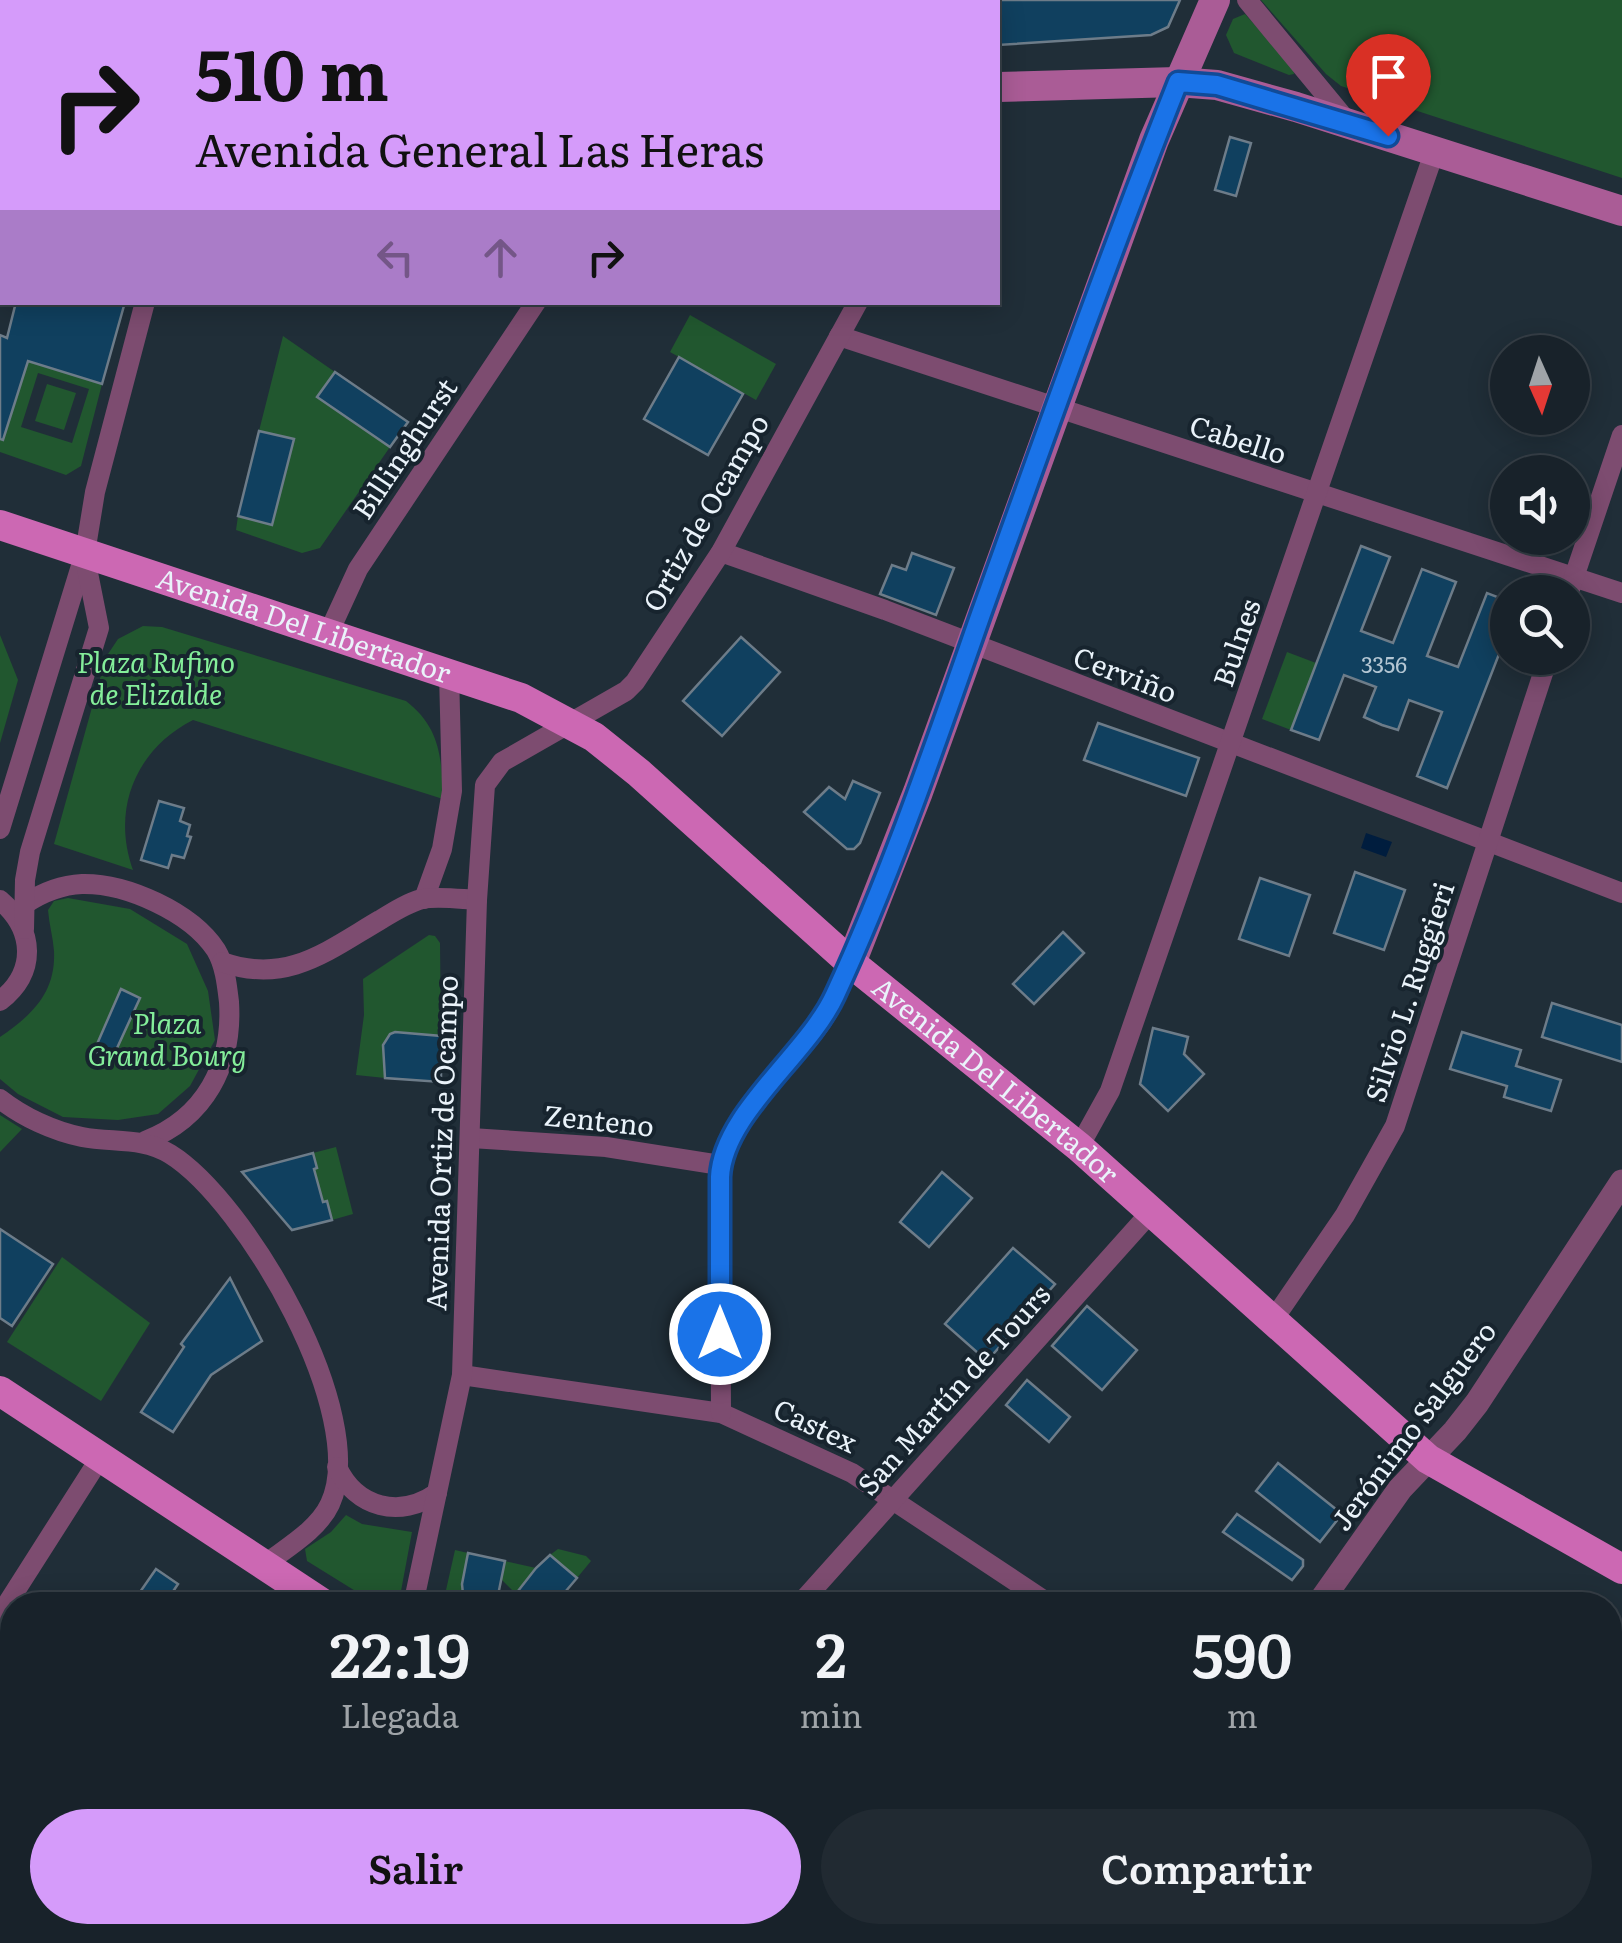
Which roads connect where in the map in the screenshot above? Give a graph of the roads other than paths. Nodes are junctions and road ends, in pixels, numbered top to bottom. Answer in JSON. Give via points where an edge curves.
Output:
{"nodes":[{"id":1,"x":1216,"y":0,"type":"edge"},
{"id":2,"x":1247,"y":0,"type":"edge"},
{"id":3,"x":1178,"y":82,"type":"junction"},
{"id":4,"x":1000,"y":87,"type":"edge"},
{"id":5,"x":1348,"y":123,"type":"junction"},
{"id":6,"x":1435,"y":150,"type":"junction"},
{"id":7,"x":1622,"y":211,"type":"edge"},
{"id":8,"x":143,"y":305,"type":"edge"},
{"id":9,"x":534,"y":305,"type":"edge"},
{"id":10,"x":856,"y":305,"type":"edge"},
{"id":11,"x":838,"y":336,"type":"junction"},
{"id":12,"x":1055,"y":408,"type":"junction"},
{"id":13,"x":1622,"y":435,"type":"edge"},
{"id":14,"x":1316,"y":494,"type":"junction"},
{"id":15,"x":0,"y":525,"type":"edge"},
{"id":16,"x":721,"y":552,"type":"junction"},
{"id":17,"x":84,"y":553,"type":"junction"},
{"id":18,"x":1544,"y":575,"type":"edge"},
{"id":19,"x":1575,"y":575,"type":"edge"},
{"id":20,"x":1590,"y":588,"type":"edge"},
{"id":21,"x":1622,"y":593,"type":"edge"},
{"id":22,"x":329,"y":632,"type":"junction"},
{"id":23,"x":970,"y":645,"type":"junction"},
{"id":24,"x":449,"y":672,"type":"junction"},
{"id":25,"x":1542,"y":675,"type":"edge"},
{"id":26,"x":570,"y":723,"type":"junction"},
{"id":27,"x":1232,"y":745,"type":"junction"},
{"id":28,"x":0,"y":829,"type":"edge"},
{"id":29,"x":1488,"y":842,"type":"junction"},
{"id":30,"x":1622,"y":893,"type":"edge"},
{"id":31,"x":424,"y":899,"type":"junction"},
{"id":32,"x":0,"y":900,"type":"edge"},
{"id":33,"x":476,"y":900,"type":"junction"},
{"id":34,"x":25,"y":904,"type":"junction"},
{"id":35,"x":24,"y":928,"type":"junction"},
{"id":36,"x":222,"y":962,"type":"junction"},
{"id":37,"x":850,"y":963,"type":"junction"},
{"id":38,"x":0,"y":1001,"type":"edge"},
{"id":39,"x":0,"y":1099,"type":"edge"},
{"id":40,"x":471,"y":1138,"type":"junction"},
{"id":41,"x":145,"y":1141,"type":"junction"},
{"id":42,"x":1079,"y":1147,"type":"junction"},
{"id":43,"x":720,"y":1166,"type":"junction"},
{"id":44,"x":1619,"y":1194,"type":"edge"},
{"id":45,"x":1150,"y":1212,"type":"junction"},
{"id":46,"x":1273,"y":1320,"type":"junction"},
{"id":47,"x":462,"y":1375,"type":"junction"},
{"id":48,"x":0,"y":1391,"type":"edge"},
{"id":49,"x":720,"y":1413,"type":"junction"},
{"id":50,"x":100,"y":1458,"type":"junction"},
{"id":51,"x":1428,"y":1459,"type":"junction"},
{"id":52,"x":337,"y":1467,"type":"junction"},
{"id":53,"x":437,"y":1493,"type":"junction"},
{"id":54,"x":892,"y":1498,"type":"junction"},
{"id":55,"x":264,"y":1565,"type":"junction"},
{"id":56,"x":1622,"y":1569,"type":"edge"},
{"id":57,"x":15,"y":1592,"type":"edge"},
{"id":58,"x":305,"y":1592,"type":"edge"},
{"id":59,"x":416,"y":1592,"type":"edge"},
{"id":60,"x":810,"y":1592,"type":"edge"},
{"id":61,"x":1033,"y":1592,"type":"edge"},
{"id":62,"x":1327,"y":1592,"type":"edge"}],
"edges":[{"from":1,"to":3,"type":"main road"},
{"from":2,"to":5,"type":"street"},
{"from":3,"to":4,"type":"main road"},
{"from":3,"to":5,"type":"main road","via":[[1217,85]]},
{"from":3,"to":12,"type":"main road"},
{"from":5,"to":6,"type":"main road"},
{"from":6,"to":7,"type":"main road"},
{"from":6,"to":14,"type":"street","name":"Bulnes"},
{"from":8,"to":17,"type":"street"},
{"from":9,"to":22,"type":"street","name":"Billinghurst","via":[[358,569]]},
{"from":10,"to":11,"type":"street","name":"Ortiz de Ocampo"},
{"from":11,"to":12,"type":"street","name":"Cabello"},
{"from":11,"to":16,"type":"street","name":"Ortiz de Ocampo"},
{"from":12,"to":14,"type":"street","name":"Cabello"},
{"from":12,"to":23,"type":"main road"},
{"from":13,"to":19,"type":"street"},
{"from":14,"to":18,"type":"street","name":"Cabello"},
{"from":14,"to":27,"type":"street","name":"Bulnes"},
{"from":15,"to":17,"type":"main road","name":"Avenida Del Libertador"},
{"from":16,"to":23,"type":"street","name":"Cerviño"},
{"from":16,"to":26,"type":"street","name":"Ortiz de Ocampo","via":[[636,682]]},
{"from":17,"to":22,"type":"main road","name":"Avenida Del Libertador"},
{"from":17,"to":28,"type":"street"},
{"from":17,"to":34,"type":"street","via":[[99,628],[30,852]]},
{"from":20,"to":21,"type":"street","name":"Cabello"},
{"from":22,"to":24,"type":"main road","name":"Avenida Del Libertador"},
{"from":23,"to":27,"type":"street","name":"Cerviño"},
{"from":23,"to":37,"type":"main road"},
{"from":24,"to":26,"type":"main road","name":"Avenida Del Libertador"},
{"from":24,"to":31,"type":"street","via":[[452,791]]},
{"from":25,"to":29,"type":"street","name":"Silvio L. Ruggieri"},
{"from":26,"to":33,"type":"street","name":"Avenida Ortiz de Ocampo","via":[[502,762],[485,785]]},
{"from":26,"to":37,"type":"main road","name":"Avenida Del Libertador","via":[[639,773]]},
{"from":27,"to":29,"type":"street","name":"Cerviño"},
{"from":27,"to":42,"type":"street","name":"Bulnes","via":[[1110,1091]]},
{"from":29,"to":30,"type":"street","name":"Cerviño"},
{"from":29,"to":46,"type":"street","name":"Silvio L. Ruggieri","via":[[1394,1126]]},
{"from":31,"to":33,"type":"street"},
{"from":31,"to":36,"type":"street","via":[[299,965],[257,971]]},
{"from":32,"to":35,"type":"street"},
{"from":33,"to":40,"type":"street","name":"Avenida Ortiz de Ocampo"},
{"from":34,"to":35,"type":"street"},
{"from":34,"to":36,"type":"street","via":[[75,885],[127,892],[194,927]]},
{"from":35,"to":38,"type":"street","via":[[24,968]]},
{"from":36,"to":41,"type":"street","via":[[229,1020],[217,1077],[198,1108]]},
{"from":37,"to":42,"type":"main road","name":"Avenida Del Libertador"},
{"from":37,"to":43,"type":"street","via":[[824,1019],[744,1118]]},
{"from":39,"to":41,"type":"street","via":[[46,1126],[80,1136]]},
{"from":40,"to":43,"type":"street","name":"Zenteno","via":[[606,1148]]},
{"from":40,"to":47,"type":"street","name":"Avenida Ortiz de Ocampo"},
{"from":41,"to":52,"type":"street","via":[[188,1168],[266,1260],[310,1347]]},
{"from":42,"to":45,"type":"main road","name":"Avenida Del Libertador"},
{"from":43,"to":49,"type":"street"},
{"from":44,"to":51,"type":"street","name":"Jerónimo Salguero","via":[[1477,1403]]},
{"from":45,"to":46,"type":"main road","name":"Avenida Del Libertador"},
{"from":45,"to":54,"type":"street","name":"San Martín de Tours"},
{"from":46,"to":51,"type":"main road","name":"Avenida Del Libertador"},
{"from":47,"to":49,"type":"street","name":"Castex"},
{"from":47,"to":53,"type":"street","name":"Avenida Ortiz de Ocampo"},
{"from":48,"to":50,"type":"main road"},
{"from":49,"to":54,"type":"street","name":"Castex"},
{"from":50,"to":55,"type":"main road"},
{"from":50,"to":57,"type":"street"},
{"from":51,"to":56,"type":"main road","name":"Avenida Del Libertador"},
{"from":51,"to":62,"type":"street","name":"Jerónimo Salguero"},
{"from":52,"to":53,"type":"street","via":[[350,1488],[380,1506],[404,1508]]},
{"from":52,"to":55,"type":"street","via":[[321,1518]]},
{"from":53,"to":59,"type":"street","name":"Avenida Ortiz de Ocampo"},
{"from":54,"to":60,"type":"street","name":"San Martín de Tours"},
{"from":54,"to":61,"type":"street","name":"Castex"},
{"from":55,"to":58,"type":"main road"}]}
